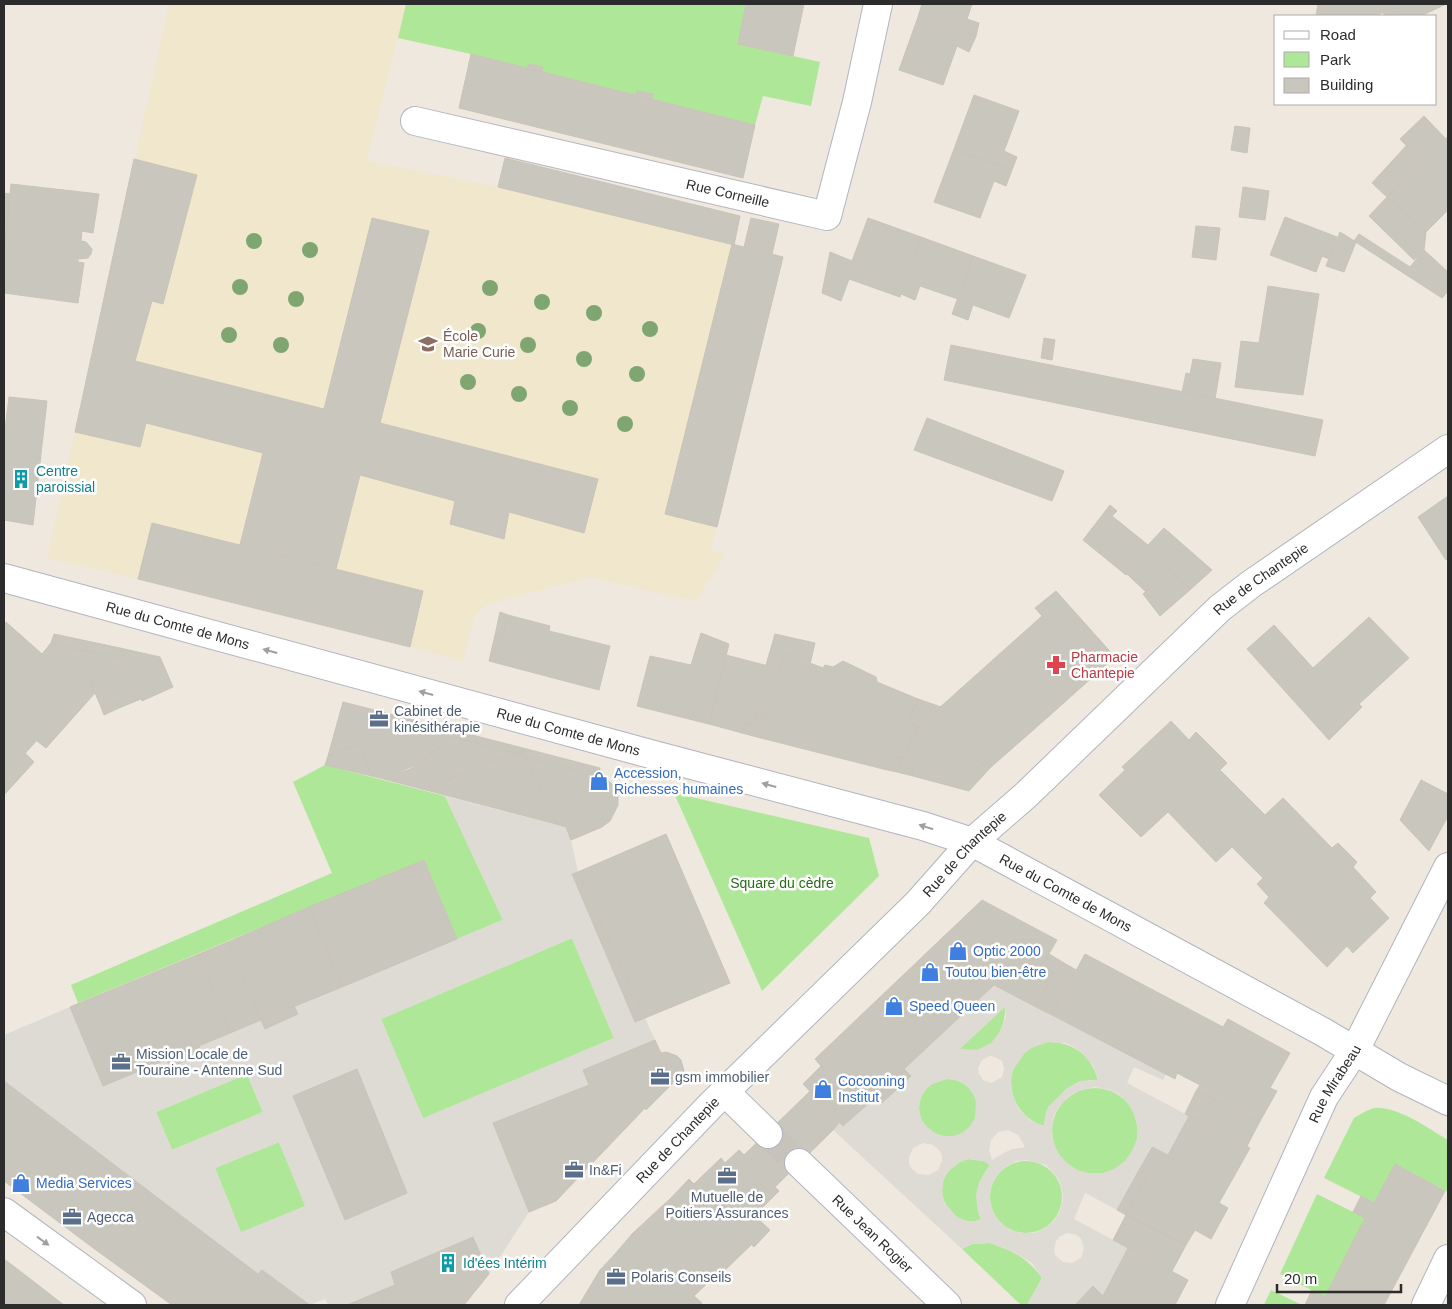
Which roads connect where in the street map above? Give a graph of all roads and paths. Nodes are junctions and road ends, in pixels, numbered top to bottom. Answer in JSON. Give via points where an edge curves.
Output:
{"nodes":[{"id":1,"x":878,"y":4,"type":"edge"},
{"id":2,"x":415,"y":121,"type":"dead end"},
{"id":3,"x":1448,"y":449,"type":"edge"},
{"id":4,"x":4,"y":578,"type":"edge"},
{"id":5,"x":972,"y":842,"type":"junction"},
{"id":6,"x":1448,"y":867,"type":"edge"},
{"id":7,"x":1356,"y":1050,"type":"junction"},
{"id":8,"x":725,"y":1092,"type":"junction"},
{"id":9,"x":1448,"y":1101,"type":"edge"},
{"id":10,"x":768,"y":1134,"type":"tunnel mouth"},
{"id":11,"x":799,"y":1163,"type":"tunnel mouth"},
{"id":12,"x":4,"y":1212,"type":"edge"},
{"id":13,"x":1448,"y":1259,"type":"edge"},
{"id":14,"x":132,"y":1305,"type":"edge"},
{"id":15,"x":519,"y":1305,"type":"edge"},
{"id":16,"x":948,"y":1305,"type":"edge"},
{"id":17,"x":1230,"y":1305,"type":"edge"},
{"id":18,"x":1426,"y":1305,"type":"edge"}],
"edges":[{"from":1,"to":2,"type":"street","name":"Rue Corneille","via":[[857,102],[827,216]]},
{"from":3,"to":5,"type":"street","name":"Rue de Chantepie","via":[[1220,608],[1026,795]]},
{"from":5,"to":4,"type":"street","name":"Rue du Comte de Mons","one_way":true,"via":[[923,826]]},
{"from":5,"to":7,"type":"street","name":"Rue du Comte de Mons"},
{"from":5,"to":8,"type":"street","name":"Rue de Chantepie","via":[[918,903]]},
{"from":6,"to":7,"type":"street","name":"Rue Mirabeau"},
{"from":7,"to":9,"type":"street","name":"Rue du Comte de Mons","via":[[1399,1077]]},
{"from":7,"to":17,"type":"street","name":"Rue Mirabeau","via":[[1324,1097]]},
{"from":8,"to":10,"type":"street"},
{"from":8,"to":15,"type":"street","name":"Rue de Chantepie"},
{"from":11,"to":16,"type":"street","name":"Rue Jean Rogier"},
{"from":12,"to":14,"type":"street","one_way":true},
{"from":13,"to":18,"type":"street"}]}
